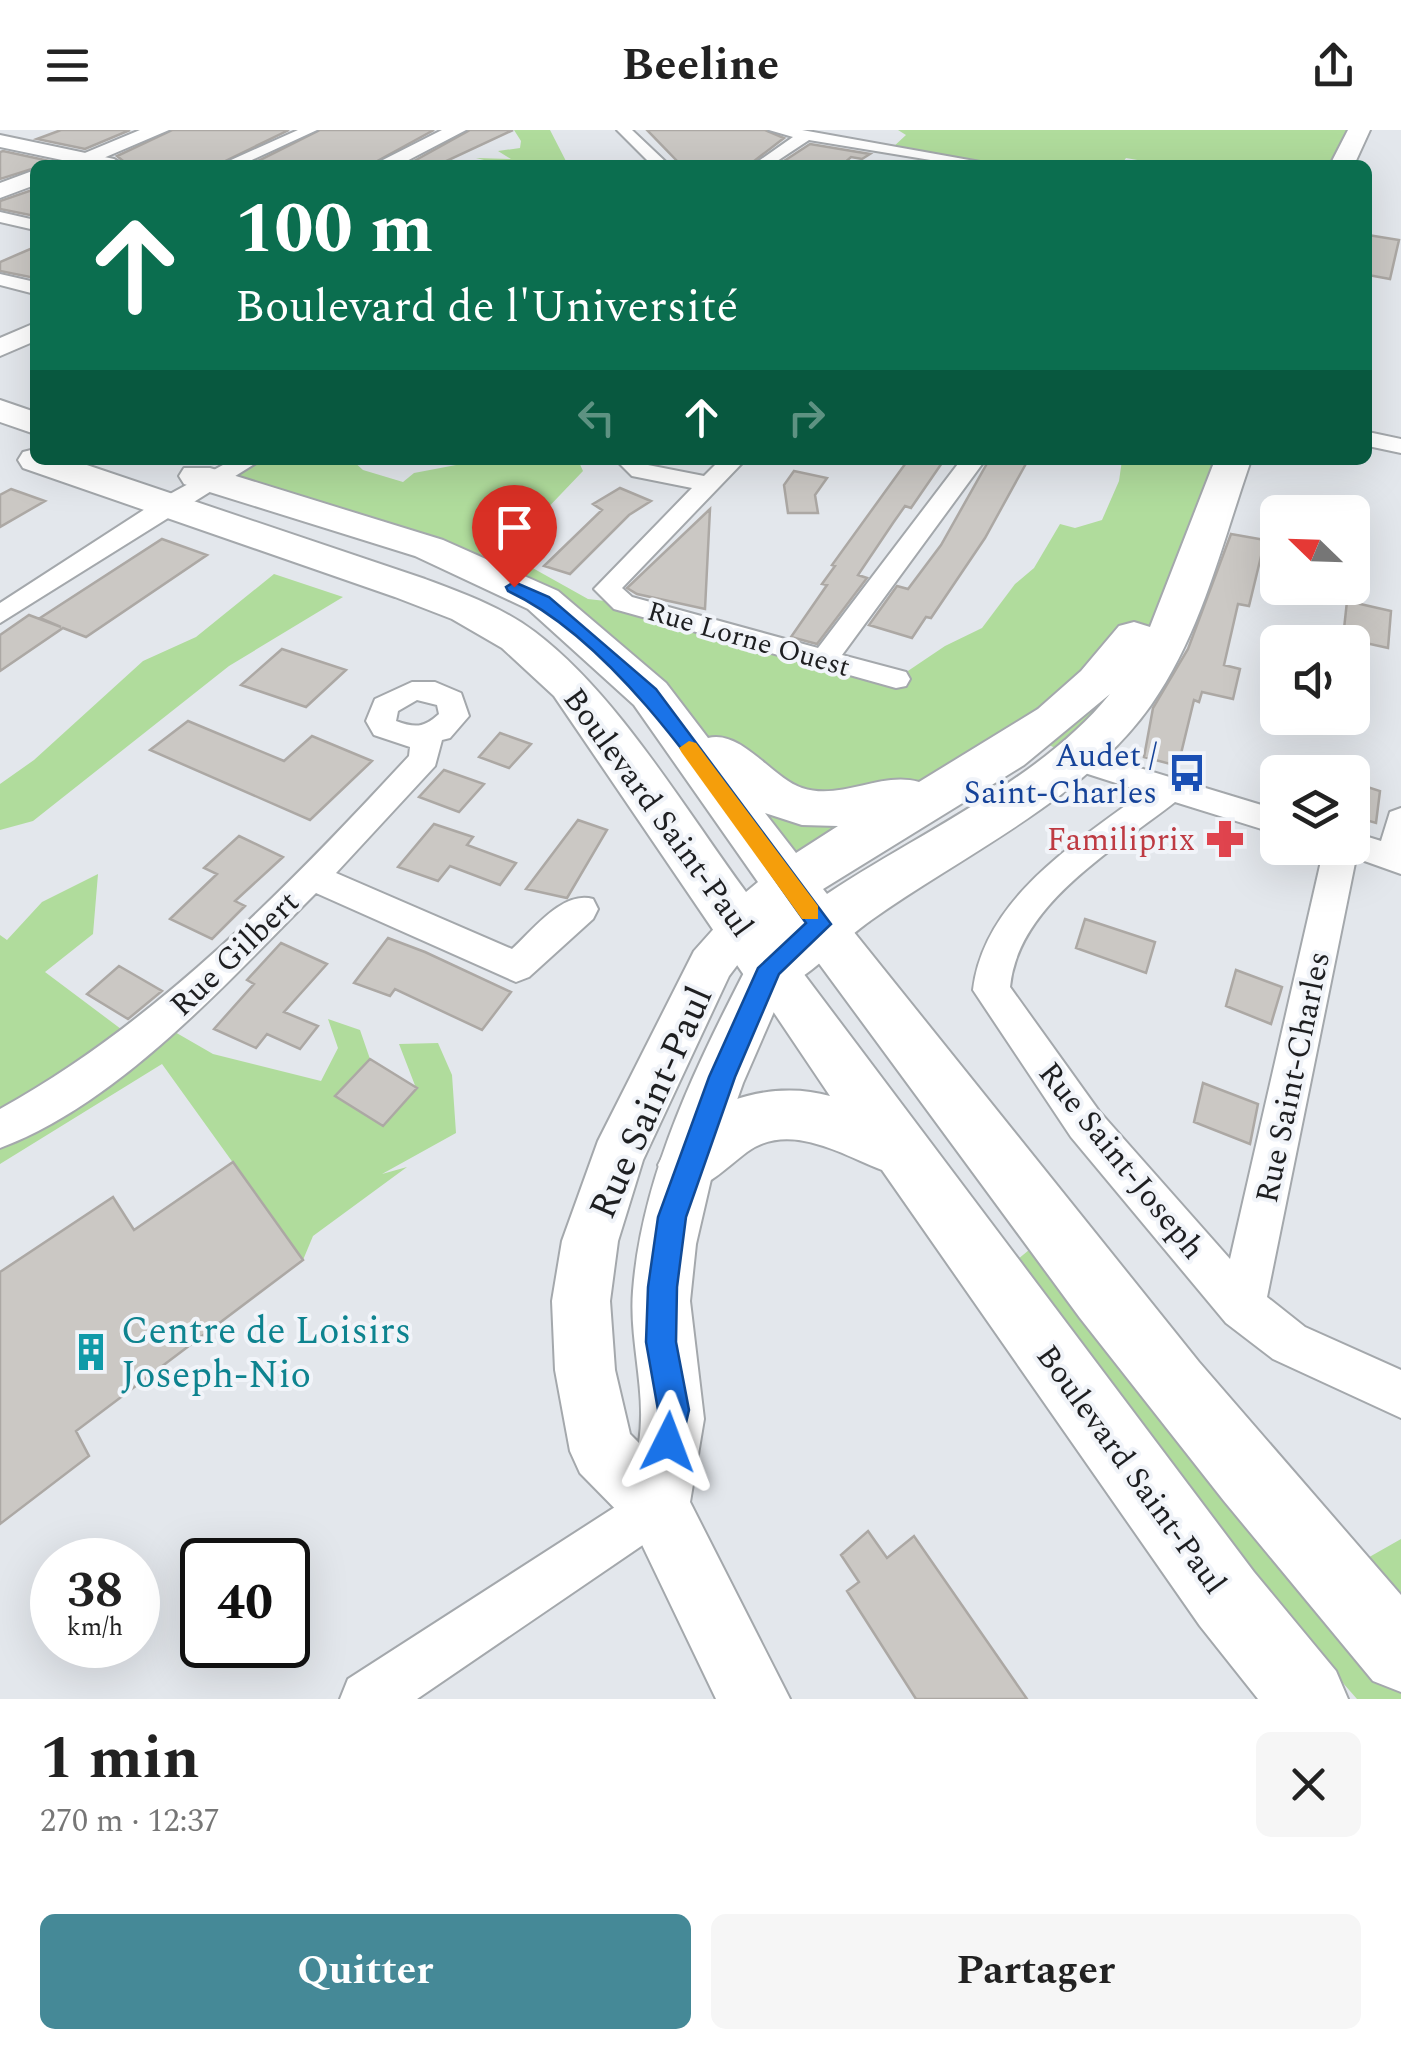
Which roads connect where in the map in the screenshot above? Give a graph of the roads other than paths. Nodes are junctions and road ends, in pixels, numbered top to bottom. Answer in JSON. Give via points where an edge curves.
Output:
{"nodes":[{"id":1,"x":159,"y":130,"type":"edge"},
{"id":2,"x":310,"y":130,"type":"edge"},
{"id":3,"x":457,"y":130,"type":"edge"},
{"id":4,"x":624,"y":130,"type":"edge"},
{"id":5,"x":776,"y":130,"type":"edge"},
{"id":6,"x":1359,"y":130,"type":"edge"},
{"id":7,"x":1374,"y":130,"type":"edge"},
{"id":8,"x":806,"y":135,"type":"junction"},
{"id":9,"x":0,"y":141,"type":"edge"},
{"id":10,"x":891,"y":149,"type":"junction"},
{"id":11,"x":69,"y":160,"type":"edge"},
{"id":12,"x":81,"y":160,"type":"edge"},
{"id":13,"x":240,"y":160,"type":"edge"},
{"id":14,"x":394,"y":160,"type":"edge"},
{"id":15,"x":655,"y":160,"type":"edge"},
{"id":16,"x":768,"y":160,"type":"edge"},
{"id":17,"x":877,"y":160,"type":"edge"},
{"id":18,"x":958,"y":160,"type":"edge"},
{"id":19,"x":1344,"y":160,"type":"edge"},
{"id":20,"x":1361,"y":160,"type":"edge"},
{"id":21,"x":30,"y":179,"type":"edge"},
{"id":22,"x":0,"y":191,"type":"edge"},
{"id":23,"x":0,"y":217,"type":"edge"},
{"id":24,"x":30,"y":224,"type":"edge"},
{"id":25,"x":0,"y":279,"type":"edge"},
{"id":26,"x":30,"y":287,"type":"edge"},
{"id":27,"x":30,"y":333,"type":"edge"},
{"id":28,"x":0,"y":348,"type":"edge"},
{"id":29,"x":0,"y":410,"type":"edge"},
{"id":30,"x":30,"y":422,"type":"edge"},
{"id":31,"x":0,"y":429,"type":"edge"},
{"id":32,"x":30,"y":433,"type":"edge"},
{"id":33,"x":1372,"y":440,"type":"edge"},
{"id":34,"x":1401,"y":446,"type":"edge"},
{"id":35,"x":0,"y":451,"type":"edge"},
{"id":36,"x":30,"y":458,"type":"edge"},
{"id":37,"x":51,"y":465,"type":"edge"},
{"id":38,"x":182,"y":465,"type":"edge"},
{"id":39,"x":633,"y":465,"type":"edge"},
{"id":40,"x":727,"y":465,"type":"edge"},
{"id":41,"x":969,"y":465,"type":"edge"},
{"id":42,"x":1208,"y":465,"type":"edge"},
{"id":43,"x":1230,"y":465,"type":"edge"},
{"id":44,"x":233,"y":471,"type":"edge"},
{"id":45,"x":709,"y":484,"type":"junction"},
{"id":46,"x":168,"y":505,"type":"junction"},
{"id":47,"x":0,"y":615,"type":"edge"},
{"id":48,"x":825,"y":659,"type":"junction"},
{"id":49,"x":896,"y":679,"type":"dead end"},
{"id":50,"x":650,"y":694,"type":"junction"},
{"id":51,"x":427,"y":736,"type":"dead end"},
{"id":52,"x":1074,"y":760,"type":"junction"},
{"id":53,"x":958,"y":781,"type":"junction"},
{"id":54,"x":1168,"y":790,"type":"junction"},
{"id":55,"x":1260,"y":817,"type":"edge"},
{"id":56,"x":1401,"y":820,"type":"edge"},
{"id":57,"x":1370,"y":850,"type":"edge"},
{"id":58,"x":1398,"y":859,"type":"edge"},
{"id":59,"x":1338,"y":865,"type":"edge"},
{"id":60,"x":313,"y":877,"type":"junction"},
{"id":61,"x":803,"y":905,"type":"junction"},
{"id":62,"x":581,"y":910,"type":"dead end"},
{"id":63,"x":756,"y":948,"type":"junction"},
{"id":64,"x":0,"y":1130,"type":"edge"},
{"id":65,"x":897,"y":1149,"type":"junction"},
{"id":66,"x":688,"y":1165,"type":"junction"},
{"id":67,"x":1242,"y":1307,"type":"junction"},
{"id":68,"x":1401,"y":1394,"type":"edge"},
{"id":69,"x":656,"y":1505,"type":"junction"},
{"id":70,"x":1401,"y":1653,"type":"edge"},
{"id":71,"x":368,"y":1699,"type":"edge"},
{"id":72,"x":754,"y":1699,"type":"edge"},
{"id":73,"x":1308,"y":1699,"type":"edge"}],
"edges":[{"from":1,"to":12,"type":"main road"},
{"from":2,"to":13,"type":"street"},
{"from":3,"to":14,"type":"street"},
{"from":4,"to":15,"type":"street"},
{"from":5,"to":8,"type":"street"},
{"from":6,"to":19,"type":"main road"},
{"from":7,"to":20,"type":"main road"},
{"from":8,"to":10,"type":"street"},
{"from":8,"to":16,"type":"street"},
{"from":9,"to":11,"type":"street"},
{"from":10,"to":17,"type":"street"},
{"from":10,"to":18,"type":"street"},
{"from":21,"to":22,"type":"main road"},
{"from":23,"to":24,"type":"street"},
{"from":25,"to":26,"type":"street"},
{"from":27,"to":28,"type":"street"},
{"from":29,"to":30,"type":"main road"},
{"from":31,"to":32,"type":"main road"},
{"from":33,"to":34,"type":"street"},
{"from":35,"to":36,"type":"main road","name":"Boulevard Saint-Paul"},
{"from":37,"to":46,"type":"main road","name":"Boulevard Saint-Paul"},
{"from":38,"to":44,"type":"main road","name":"Boulevard Saint-Paul"},
{"from":39,"to":45,"type":"street"},
{"from":40,"to":45,"type":"street","name":"Rue Lorne Ouest"},
{"from":41,"to":48,"type":"street"},
{"from":42,"to":53,"type":"main road","via":[[1146,615],[1116,662],[1082,698]]},
{"from":43,"to":52,"type":"main road","via":[[1145,677],[1115,720]]},
{"from":44,"to":46,"type":"street"},
{"from":44,"to":50,"type":"main road","name":"Boulevard Saint-Paul","via":[[543,600]]},
{"from":45,"to":48,"type":"street","name":"Rue Lorne Ouest","via":[[607,589],[623,603]]},
{"from":46,"to":47,"type":"street"},
{"from":46,"to":63,"type":"main road","name":"Boulevard Saint-Paul","via":[[468,610],[517,639],[570,686]]},
{"from":48,"to":49,"type":"street","name":"Rue Lorne Ouest"},
{"from":50,"to":53,"type":"main road","via":[[740,776],[782,802],[831,812]]},
{"from":50,"to":61,"type":"main road","name":"Boulevard Saint-Paul"},
{"from":51,"to":60,"type":"street","name":"Rue Gilbert","via":[[424,759]]},
{"from":52,"to":54,"type":"street"},
{"from":52,"to":61,"type":"main road"},
{"from":53,"to":61,"type":"main road"},
{"from":54,"to":55,"type":"street"},
{"from":54,"to":67,"type":"street","name":"Rue Saint-Joseph","via":[[1038,897],[1000,945],[989,970],[991,990],[1084,1124]]},
{"from":56,"to":58,"type":"street"},
{"from":57,"to":58,"type":"street"},
{"from":59,"to":67,"type":"street","name":"Rue Saint-Charles"},
{"from":60,"to":62,"type":"street","via":[[516,967]]},
{"from":60,"to":64,"type":"street","name":"Rue Gilbert","via":[[161,1024]]},
{"from":61,"to":63,"type":"main road"},
{"from":61,"to":70,"type":"main road","name":"Boulevard Saint-Paul","via":[[1033,1208],[1304,1544]]},
{"from":63,"to":65,"type":"main road","name":"Boulevard Saint-Paul"},
{"from":63,"to":66,"type":"street","name":"Rue Saint-Paul"},
{"from":63,"to":69,"type":"street","name":"Rue Saint-Paul","via":[[711,964],[617,1158],[590,1241],[583,1286],[585,1370],[602,1451]]},
{"from":65,"to":66,"type":"main road","via":[[810,1115],[770,1114],[738,1126]]},
{"from":65,"to":73,"type":"main road","name":"Boulevard Saint-Paul","via":[[1227,1599]]},
{"from":66,"to":69,"type":"street","name":"Rue Saint-Paul","via":[[662,1287],[661,1342],[673,1410]]},
{"from":67,"to":68,"type":"street","name":"Rue Saint-Joseph","via":[[1289,1344]]},
{"from":69,"to":71,"type":"street"},
{"from":69,"to":72,"type":"street","name":"Rue Saint-Paul"}]}
